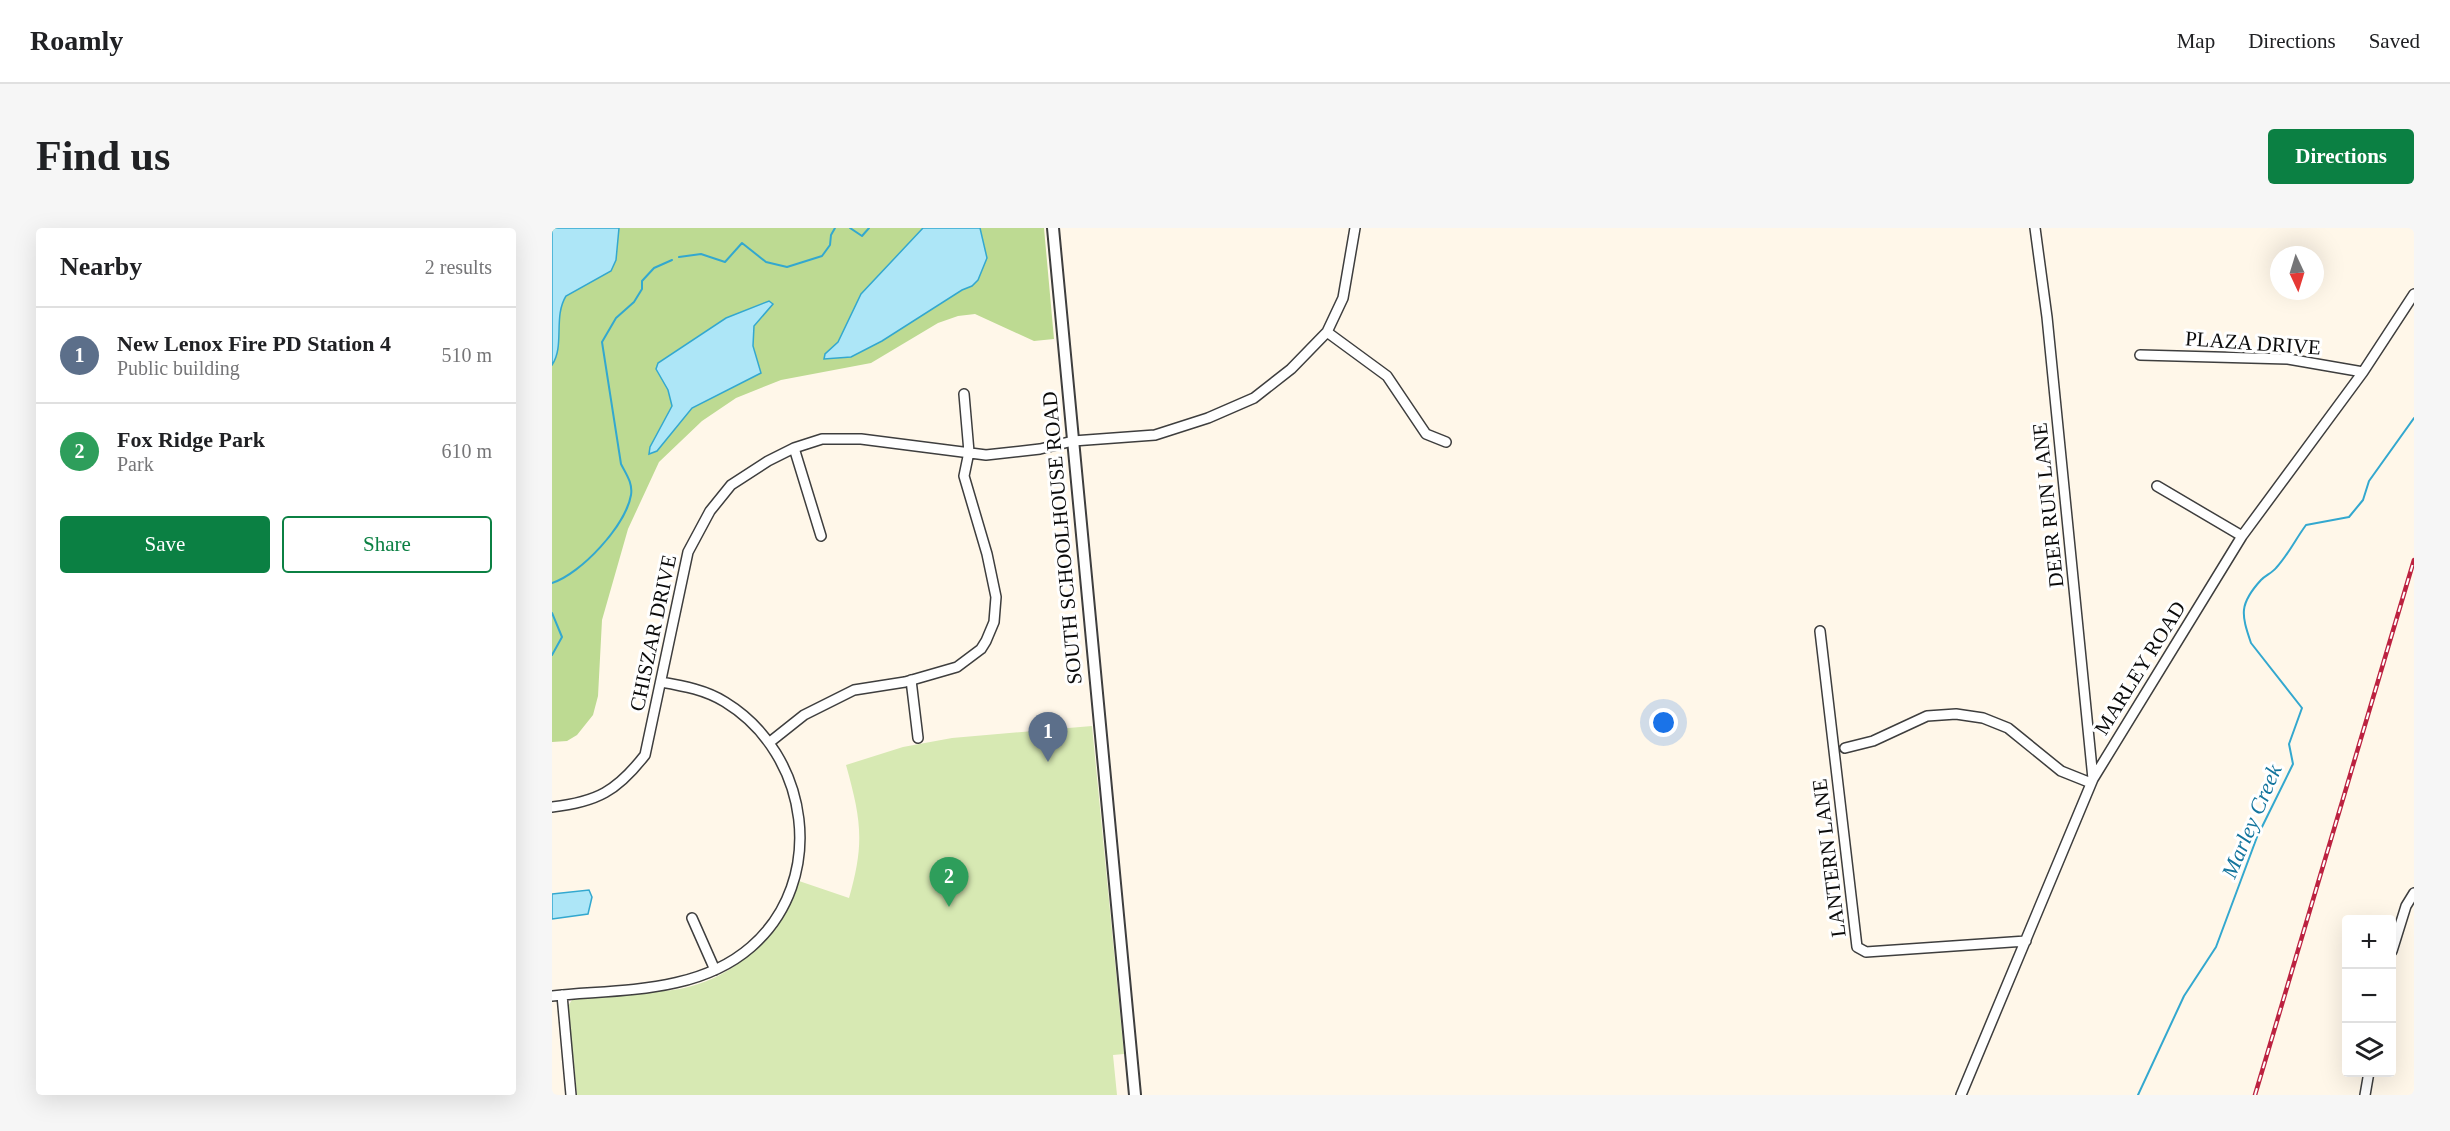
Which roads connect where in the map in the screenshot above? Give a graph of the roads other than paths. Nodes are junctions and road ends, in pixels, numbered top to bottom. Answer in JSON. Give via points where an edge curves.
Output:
{"nodes":[{"id":1,"x":1053,"y":228,"type":"edge"},
{"id":2,"x":1355,"y":228,"type":"edge"},
{"id":3,"x":2035,"y":228,"type":"edge"},
{"id":4,"x":2414,"y":294,"type":"edge"},
{"id":5,"x":1327,"y":332,"type":"junction"},
{"id":6,"x":2140,"y":355,"type":"dead end"},
{"id":7,"x":2363,"y":372,"type":"junction"},
{"id":8,"x":964,"y":394,"type":"dead end"},
{"id":9,"x":1073,"y":441,"type":"junction"},
{"id":10,"x":1446,"y":442,"type":"dead end"},
{"id":11,"x":794,"y":448,"type":"junction"},
{"id":12,"x":969,"y":452,"type":"junction"},
{"id":13,"x":2157,"y":486,"type":"dead end"},
{"id":14,"x":821,"y":536,"type":"dead end"},
{"id":15,"x":2242,"y":536,"type":"junction"},
{"id":16,"x":1820,"y":631,"type":"dead end"},
{"id":17,"x":911,"y":680,"type":"junction"},
{"id":18,"x":661,"y":682,"type":"junction"},
{"id":19,"x":918,"y":738,"type":"dead end"},
{"id":20,"x":770,"y":742,"type":"junction"},
{"id":21,"x":1845,"y":747,"type":"dead end"},
{"id":22,"x":2092,"y":781,"type":"junction"},
{"id":23,"x":552,"y":807,"type":"edge"},
{"id":24,"x":2414,"y":893,"type":"edge"},
{"id":25,"x":692,"y":918,"type":"dead end"},
{"id":26,"x":2396,"y":936,"type":"edge"},
{"id":27,"x":2026,"y":941,"type":"junction"},
{"id":28,"x":715,"y":970,"type":"junction"},
{"id":29,"x":557,"y":995,"type":"edge"},
{"id":30,"x":2368,"y":1077,"type":"edge"},
{"id":31,"x":571,"y":1095,"type":"edge"},
{"id":32,"x":1136,"y":1095,"type":"edge"},
{"id":33,"x":1960,"y":1095,"type":"edge"},
{"id":34,"x":2365,"y":1095,"type":"edge"}],
"edges":[{"from":1,"to":9,"type":"street","name":"SOUTH SCHOOLHOUSE ROAD"},
{"from":2,"to":5,"type":"street","name":"CHISZAR DRIVE","via":[[1343,298]]},
{"from":3,"to":22,"type":"street","name":"DEER RUN LANE"},
{"from":4,"to":7,"type":"street","name":"MARLEY ROAD"},
{"from":5,"to":9,"type":"street","name":"CHISZAR DRIVE","via":[[1291,369],[1254,398],[1208,418],[1155,435]]},
{"from":5,"to":10,"type":"street","via":[[1387,376],[1426,434]]},
{"from":6,"to":7,"type":"street","name":"PLAZA DRIVE","via":[[2288,359]]},
{"from":7,"to":15,"type":"street","name":"MARLEY ROAD"},
{"from":8,"to":12,"type":"street"},
{"from":9,"to":12,"type":"street","name":"CHISZAR DRIVE","via":[[986,455]]},
{"from":9,"to":32,"type":"street","name":"SOUTH SCHOOLHOUSE ROAD"},
{"from":11,"to":12,"type":"street","name":"CHISZAR DRIVE","via":[[822,440],[861,439]]},
{"from":11,"to":14,"type":"street"},
{"from":11,"to":18,"type":"street","name":"CHISZAR DRIVE","via":[[731,485],[710,511],[688,552]]},
{"from":12,"to":17,"type":"street","via":[[964,476],[996,597],[994,622],[981,649],[957,667]]},
{"from":13,"to":15,"type":"street"},
{"from":15,"to":22,"type":"street","name":"MARLEY ROAD"},
{"from":16,"to":27,"type":"street","name":"LANTERN LANE","via":[[1857,947],[1866,952]]},
{"from":17,"to":19,"type":"street"},
{"from":17,"to":20,"type":"street","via":[[854,690],[804,715]]},
{"from":18,"to":20,"type":"street","via":[[686,686],[725,702]]},
{"from":18,"to":23,"type":"street","name":"CHISZAR DRIVE","via":[[645,755],[627,779],[602,797]]},
{"from":20,"to":28,"type":"street","via":[[787,769],[798,806],[801,842],[796,871],[786,900],[765,933],[750,948]]},
{"from":21,"to":22,"type":"street","via":[[1873,741],[1927,716],[1956,714],[1983,718],[2008,728],[2061,771]]},
{"from":22,"to":27,"type":"street","name":"MARLEY ROAD"},
{"from":24,"to":26,"type":"street"},
{"from":25,"to":28,"type":"street"},
{"from":27,"to":33,"type":"street","name":"MARLEY ROAD"},
{"from":28,"to":29,"type":"street","via":[[660,986]]},
{"from":29,"to":31,"type":"street"},
{"from":30,"to":34,"type":"street"}]}
